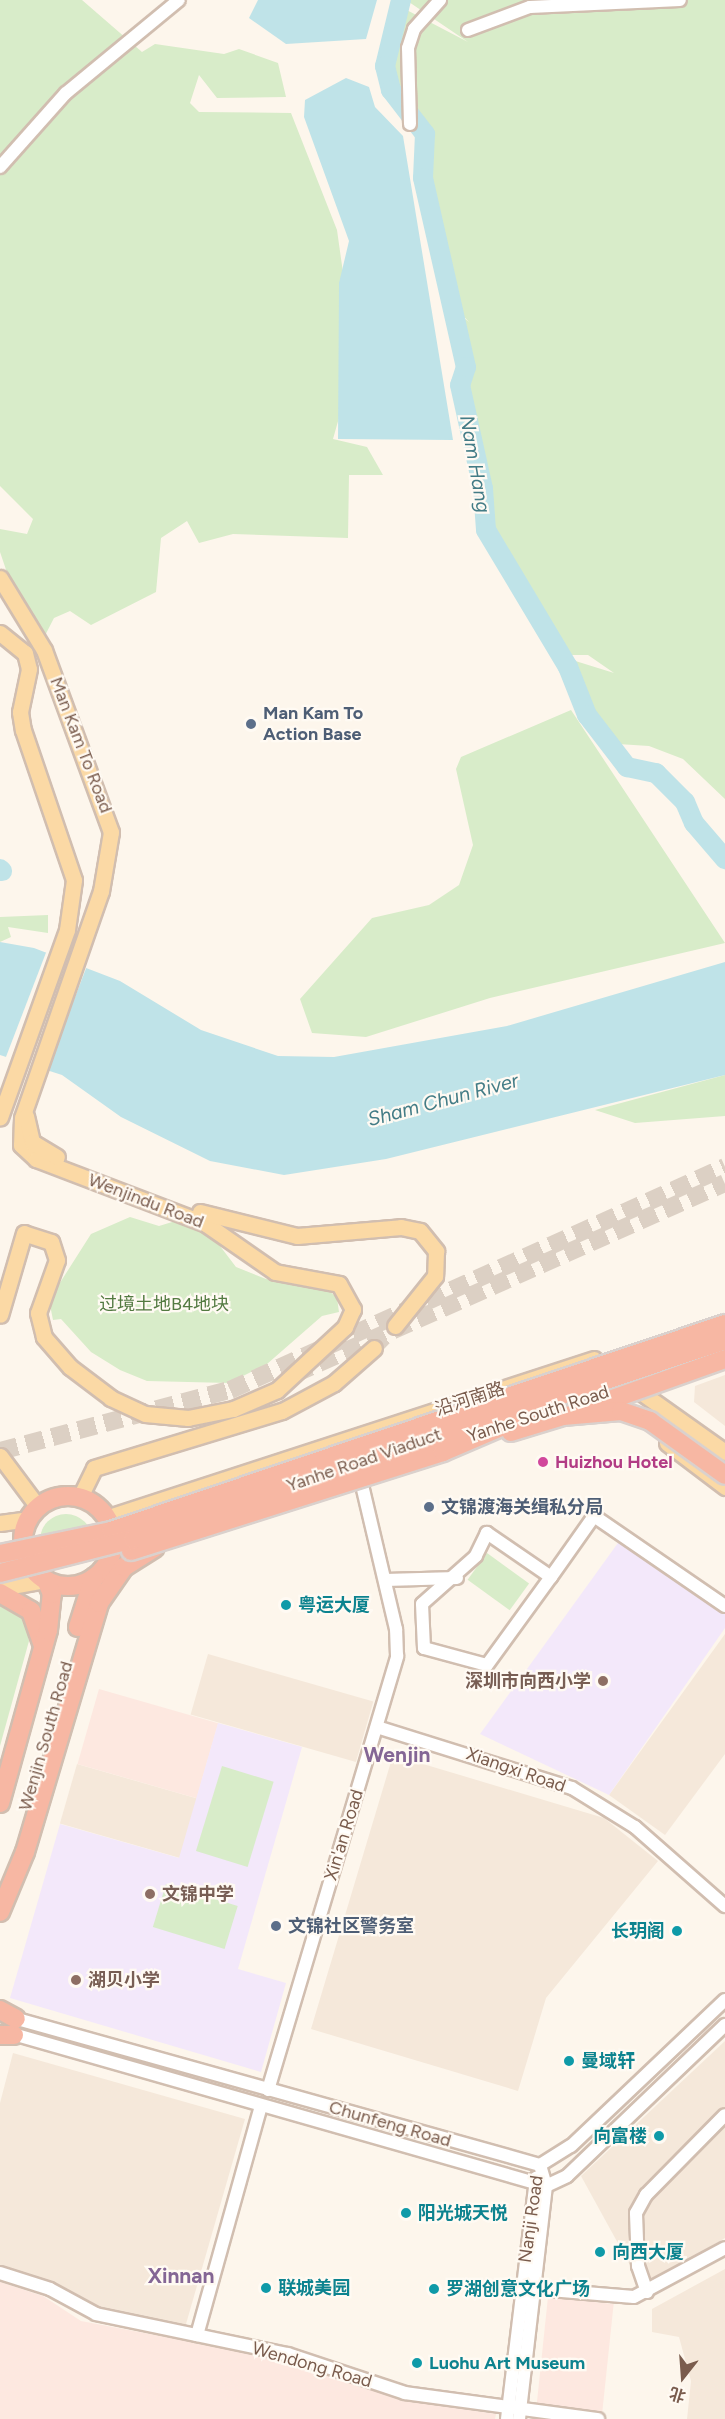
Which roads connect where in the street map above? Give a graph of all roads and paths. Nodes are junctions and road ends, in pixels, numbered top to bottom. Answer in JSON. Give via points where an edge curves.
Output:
{"nodes":[{"id":1,"x":180,"y":0,"type":"edge"},
{"id":2,"x":440,"y":0,"type":"edge"},
{"id":3,"x":680,"y":0,"type":"edge"},
{"id":4,"x":468,"y":30,"type":"dead end"},
{"id":5,"x":410,"y":123,"type":"dead end"},
{"id":6,"x":0,"y":167,"type":"edge"},
{"id":7,"x":0,"y":578,"type":"edge"},
{"id":8,"x":0,"y":633,"type":"edge"},
{"id":9,"x":11,"y":1086,"type":"junction"},
{"id":10,"x":30,"y":1092,"type":"junction"},
{"id":11,"x":0,"y":1106,"type":"edge"},
{"id":12,"x":0,"y":1117,"type":"edge"},
{"id":13,"x":0,"y":1315,"type":"edge"},
{"id":14,"x":725,"y":1316,"type":"edge"},
{"id":15,"x":725,"y":1324,"type":"edge"},
{"id":16,"x":395,"y":1326,"type":"tunnel mouth"},
{"id":17,"x":725,"y":1340,"type":"edge"},
{"id":18,"x":374,"y":1348,"type":"tunnel mouth"},
{"id":19,"x":725,"y":1351,"type":"edge"},
{"id":20,"x":725,"y":1359,"type":"edge"},
{"id":21,"x":590,"y":1360,"type":"junction"},
{"id":22,"x":634,"y":1377,"type":"junction"},
{"id":23,"x":603,"y":1393,"type":"junction"},
{"id":24,"x":563,"y":1416,"type":"junction"},
{"id":25,"x":351,"y":1438,"type":"junction"},
{"id":26,"x":443,"y":1452,"type":"junction"},
{"id":27,"x":725,"y":1452,"type":"edge"},
{"id":28,"x":0,"y":1456,"type":"edge"},
{"id":29,"x":359,"y":1472,"type":"junction"},
{"id":30,"x":725,"y":1475,"type":"edge"},
{"id":31,"x":725,"y":1487,"type":"edge"},
{"id":32,"x":80,"y":1497,"type":"junction"},
{"id":33,"x":33,"y":1513,"type":"junction"},
{"id":34,"x":106,"y":1518,"type":"junction"},
{"id":35,"x":0,"y":1523,"type":"edge"},
{"id":36,"x":181,"y":1537,"type":"junction"},
{"id":37,"x":111,"y":1553,"type":"junction"},
{"id":38,"x":0,"y":1554,"type":"edge"},
{"id":39,"x":94,"y":1577,"type":"junction"},
{"id":40,"x":551,"y":1577,"type":"junction"},
{"id":41,"x":2,"y":1578,"type":"edge"},
{"id":42,"x":457,"y":1578,"type":"junction"},
{"id":43,"x":46,"y":1580,"type":"junction"},
{"id":44,"x":385,"y":1580,"type":"junction"},
{"id":45,"x":0,"y":1593,"type":"edge"},
{"id":46,"x":725,"y":1606,"type":"edge"},
{"id":47,"x":42,"y":1654,"type":"junction"},
{"id":48,"x":377,"y":1727,"type":"junction"},
{"id":49,"x":0,"y":1799,"type":"edge"},
{"id":50,"x":0,"y":1896,"type":"edge"},
{"id":51,"x":725,"y":1906,"type":"edge"},
{"id":52,"x":0,"y":1912,"type":"edge"},
{"id":53,"x":725,"y":2000,"type":"edge"},
{"id":54,"x":0,"y":2010,"type":"edge"},
{"id":55,"x":725,"y":2025,"type":"edge"},
{"id":56,"x":6,"y":2027,"type":"edge"},
{"id":57,"x":268,"y":2090,"type":"junction"},
{"id":58,"x":261,"y":2106,"type":"junction"},
{"id":59,"x":725,"y":2115,"type":"edge"},
{"id":60,"x":540,"y":2165,"type":"junction"},
{"id":61,"x":540,"y":2185,"type":"junction"},
{"id":62,"x":725,"y":2248,"type":"edge"},
{"id":63,"x":0,"y":2273,"type":"edge"},
{"id":64,"x":528,"y":2288,"type":"junction"},
{"id":65,"x":647,"y":2292,"type":"junction"},
{"id":66,"x":197,"y":2336,"type":"junction"},
{"id":67,"x":513,"y":2413,"type":"edge"},
{"id":68,"x":598,"y":2419,"type":"edge"}],
"edges":[{"from":1,"to":6,"type":"street","via":[[66,93]]},
{"from":2,"to":5,"type":"street","via":[[414,29],[408,48]]},
{"from":3,"to":4,"type":"street","via":[[530,8]]},
{"from":7,"to":10,"type":"main road","name":"Man Kam To Road","via":[[44,650],[109,817],[109,865]]},
{"from":8,"to":9,"type":"main road","name":"Man Kam To Road","via":[[25,653],[29,669],[20,712],[74,880],[67,930]]},
{"from":9,"to":11,"type":"main road"},
{"from":9,"to":12,"type":"main road"},
{"from":10,"to":13,"type":"main road","name":"Wenjindu Road","via":[[18,1135],[30,1156],[206,1224],[275,1272],[339,1284],[350,1295],[353,1309],[345,1327],[277,1389],[233,1409],[188,1419],[157,1416],[117,1402],[85,1380],[44,1337],[38,1312],[57,1260],[51,1242],[24,1233]]},
{"from":10,"to":16,"type":"main road","name":"Wenjindu Road","via":[[26,1126],[40,1150],[214,1218],[297,1236],[401,1227],[420,1231],[436,1251],[435,1276]]},
{"from":14,"to":21,"type":"main road","name":"Yanhe South Road"},
{"from":15,"to":38,"type":"highway","name":"Yanhe Road Viaduct","bridge":true,"via":[[111,1531]]},
{"from":17,"to":22,"type":"highway","name":"Yanhe Road Viaduct","bridge":true},
{"from":18,"to":32,"type":"main road","via":[[334,1383],[282,1411],[94,1468]]},
{"from":19,"to":22,"type":"main road","name":"Yanhe South Road"},
{"from":20,"to":24,"type":"highway","bridge":true},
{"from":21,"to":22,"type":"main road"},
{"from":21,"to":23,"type":"main road"},
{"from":21,"to":25,"type":"main road","name":"沿河南路"},
{"from":22,"to":23,"type":"main road","name":"Yanhe South Road"},
{"from":22,"to":26,"type":"highway","bridge":true},
{"from":22,"to":27,"type":"main road"},
{"from":22,"to":41,"type":"highway","name":"Yanhe Road Viaduct","bridge":true},
{"from":23,"to":29,"type":"main road","name":"Yanhe South Road"},
{"from":23,"to":31,"type":"main road"},
{"from":24,"to":26,"type":"highway","bridge":true},
{"from":24,"to":30,"type":"highway","bridge":true,"via":[[607,1410],[637,1414]]},
{"from":25,"to":29,"type":"street","name":"Xin'an Road"},
{"from":25,"to":34,"type":"main road"},
{"from":26,"to":36,"type":"highway","bridge":true},
{"from":28,"to":33,"type":"main road"},
{"from":29,"to":37,"type":"main road","name":"Yanhe South Road"},
{"from":29,"to":44,"type":"street","name":"Xin'an Road"},
{"from":32,"to":33,"type":"highway","via":[[62,1496]]},
{"from":32,"to":34,"type":"highway"},
{"from":33,"to":35,"type":"main road"},
{"from":33,"to":43,"type":"highway","via":[[22,1537],[26,1557]]},
{"from":34,"to":37,"type":"highway"},
{"from":36,"to":41,"type":"highway","bridge":true},
{"from":36,"to":52,"type":"highway","bridge":true,"via":[[136,1558],[105,1590],[38,1809]]},
{"from":37,"to":39,"type":"highway"},
{"from":39,"to":43,"type":"highway","via":[[66,1586]]},
{"from":39,"to":50,"type":"highway","name":"Wenjin South Road"},
{"from":40,"to":42,"type":"street","via":[[487,1533],[476,1556]]},
{"from":40,"to":42,"type":"street","via":[[487,1665],[424,1648],[422,1604]]},
{"from":40,"to":46,"type":"street","via":[[594,1516]]},
{"from":41,"to":43,"type":"main road"},
{"from":42,"to":44,"type":"street"},
{"from":43,"to":47,"type":"highway","name":"Wenjin South Road","via":[[52,1601]]},
{"from":44,"to":48,"type":"street","name":"Xin'an Road","via":[[397,1656]]},
{"from":45,"to":47,"type":"highway","via":[[31,1611]]},
{"from":47,"to":49,"type":"highway","name":"Wenjin South Road"},
{"from":48,"to":51,"type":"street","name":"Xiangxi Road","via":[[572,1788],[635,1827]]},
{"from":48,"to":57,"type":"street","name":"Xin'an Road"},
{"from":53,"to":60,"type":"street","via":[[571,2146]]},
{"from":54,"to":56,"type":"highway"},
{"from":55,"to":61,"type":"street","via":[[567,2176]]},
{"from":56,"to":57,"type":"street","name":"Chunfeng Road"},
{"from":56,"to":58,"type":"street","name":"Chunfeng Road"},
{"from":57,"to":60,"type":"street","name":"Chunfeng Road"},
{"from":58,"to":61,"type":"street","name":"Chunfeng Road"},
{"from":58,"to":66,"type":"street"},
{"from":59,"to":65,"type":"street","via":[[646,2195],[636,2213],[638,2266]]},
{"from":60,"to":61,"type":"street","name":"Nanji Road"},
{"from":61,"to":64,"type":"street","name":"Nanji Road"},
{"from":62,"to":65,"type":"street"},
{"from":63,"to":66,"type":"street","name":"Wendong Road","via":[[50,2289],[96,2314]]},
{"from":64,"to":65,"type":"street","via":[[621,2297]]},
{"from":64,"to":67,"type":"street","name":"Nanji Road"},
{"from":66,"to":67,"type":"street","name":"Wendong Road","via":[[288,2354],[405,2393]]},
{"from":67,"to":68,"type":"street","name":"Wendong Road"}]}
